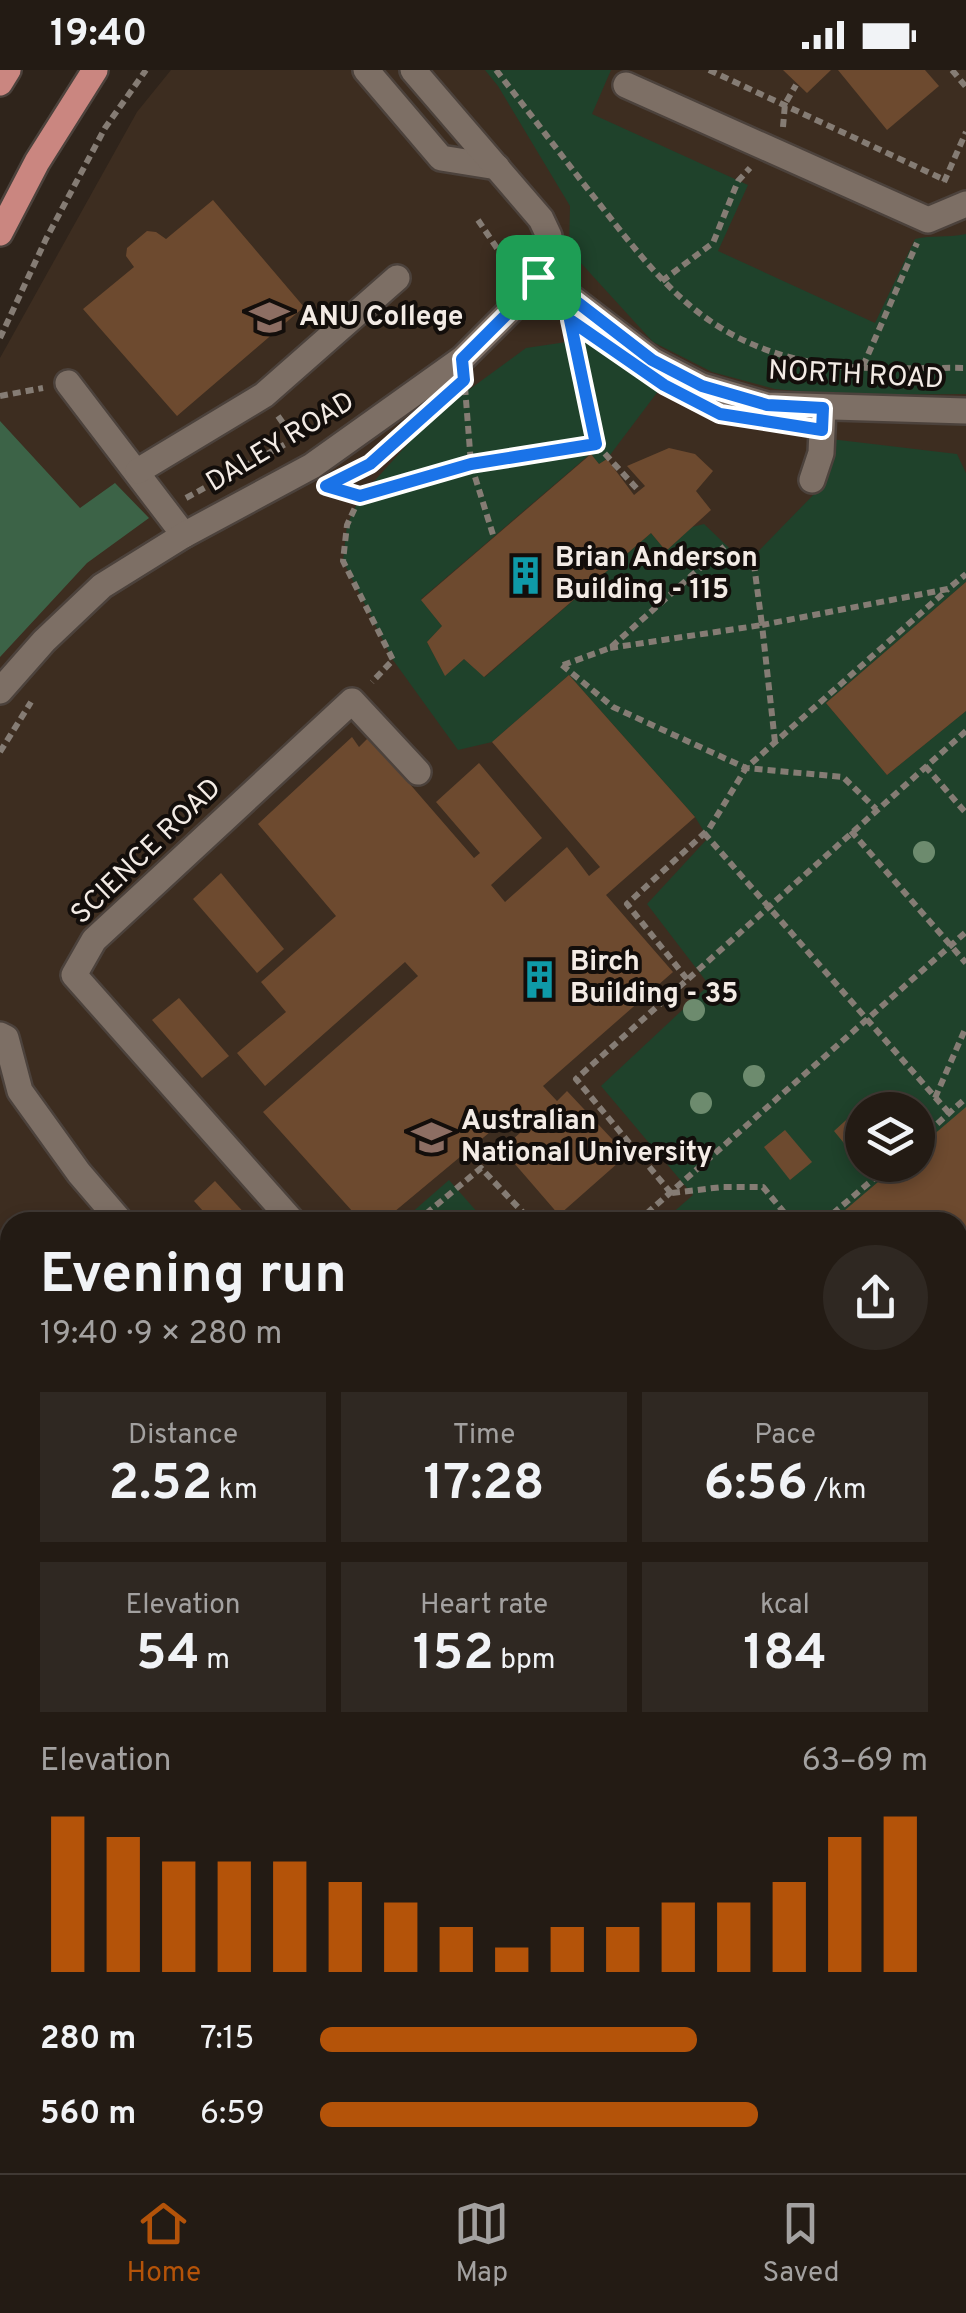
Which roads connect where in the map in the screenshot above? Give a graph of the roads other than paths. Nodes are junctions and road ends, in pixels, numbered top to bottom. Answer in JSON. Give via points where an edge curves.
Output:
{"nodes":[{"id":1,"x":8,"y":70,"type":"edge"},
{"id":2,"x":95,"y":70,"type":"edge"},
{"id":3,"x":366,"y":70,"type":"edge"},
{"id":4,"x":414,"y":70,"type":"edge"},
{"id":5,"x":0,"y":83,"type":"edge"},
{"id":6,"x":626,"y":85,"type":"dead end"},
{"id":7,"x":498,"y":167,"type":"junction"},
{"id":8,"x":966,"y":204,"type":"edge"},
{"id":9,"x":0,"y":233,"type":"edge"},
{"id":10,"x":397,"y":278,"type":"dead end"},
{"id":11,"x":533,"y":285,"type":"junction"},
{"id":12,"x":68,"y":382,"type":"road end"},
{"id":13,"x":823,"y":408,"type":"junction"},
{"id":14,"x":966,"y":411,"type":"edge"},
{"id":15,"x":138,"y":471,"type":"junction"},
{"id":16,"x":812,"y":480,"type":"dead end"},
{"id":17,"x":184,"y":536,"type":"junction"},
{"id":18,"x":0,"y":691,"type":"edge"},
{"id":19,"x":418,"y":772,"type":"dead end"},
{"id":20,"x":0,"y":1035,"type":"edge"},
{"id":21,"x":112,"y":1212,"type":"edge"},
{"id":22,"x":284,"y":1212,"type":"edge"}],
"edges":[{"from":1,"to":5,"type":"main road"},
{"from":2,"to":9,"type":"main road"},
{"from":3,"to":7,"type":"street","via":[[441,158]]},
{"from":4,"to":7,"type":"street"},
{"from":6,"to":8,"type":"street","via":[[928,220]]},
{"from":7,"to":11,"type":"street","via":[[548,236],[550,254]]},
{"from":10,"to":15,"type":"street","via":[[264,395]]},
{"from":11,"to":13,"type":"street","name":"NORTH ROAD","via":[[564,292],[652,360],[702,386],[767,405]]},
{"from":11,"to":17,"type":"street","name":"DALEY ROAD","via":[[462,359],[312,466]]},
{"from":12,"to":15,"type":"street"},
{"from":13,"to":14,"type":"street","name":"NORTH ROAD"},
{"from":13,"to":16,"type":"street"},
{"from":15,"to":17,"type":"street"},
{"from":17,"to":18,"type":"street","name":"DALEY ROAD","via":[[102,586]]},
{"from":19,"to":22,"type":"street","name":"SCIENCE ROAD","via":[[352,701],[94,940],[74,975]]},
{"from":20,"to":21,"type":"street","via":[[20,1091]]}]}
